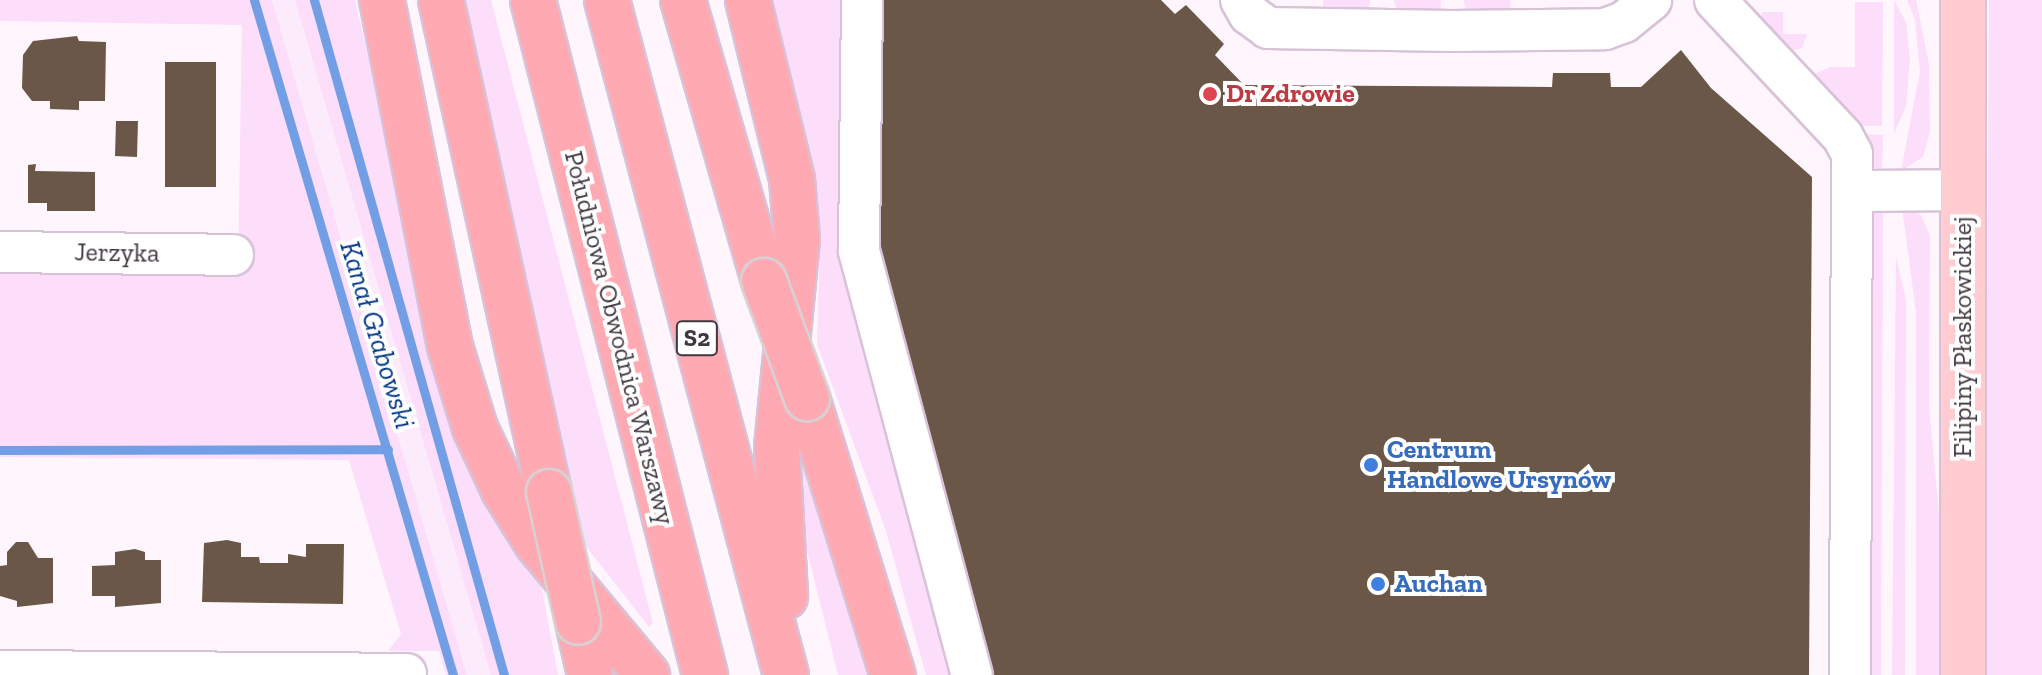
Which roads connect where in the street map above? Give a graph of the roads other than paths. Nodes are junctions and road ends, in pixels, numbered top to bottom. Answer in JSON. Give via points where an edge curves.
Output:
{"nodes":[{"id":1,"x":382,"y":0,"type":"edge"},
{"id":2,"x":441,"y":0,"type":"edge"},
{"id":3,"x":533,"y":0,"type":"edge"},
{"id":4,"x":607,"y":0,"type":"edge"},
{"id":5,"x":683,"y":0,"type":"edge"},
{"id":6,"x":748,"y":0,"type":"edge"},
{"id":7,"x":862,"y":0,"type":"edge"},
{"id":8,"x":1241,"y":0,"type":"edge"},
{"id":9,"x":1651,"y":0,"type":"edge"},
{"id":10,"x":1715,"y":0,"type":"edge"},
{"id":11,"x":1963,"y":0,"type":"edge"},
{"id":12,"x":1964,"y":190,"type":"junction"},
{"id":13,"x":1855,"y":191,"type":"junction"},
{"id":14,"x":0,"y":252,"type":"edge"},
{"id":15,"x":233,"y":255,"type":"dead end"},
{"id":16,"x":0,"y":671,"type":"edge"},
{"id":17,"x":406,"y":674,"type":"edge"},
{"id":18,"x":590,"y":675,"type":"edge"},
{"id":19,"x":647,"y":675,"type":"edge"},
{"id":20,"x":705,"y":675,"type":"edge"},
{"id":21,"x":788,"y":675,"type":"edge"},
{"id":22,"x":893,"y":675,"type":"edge"},
{"id":23,"x":972,"y":675,"type":"edge"},
{"id":24,"x":1850,"y":675,"type":"edge"},
{"id":25,"x":1963,"y":675,"type":"edge"}],
"edges":[{"from":1,"to":19,"type":"highway","via":[[449,343],[475,428],[537,543]]},
{"from":2,"to":18,"type":"highway","bridge":true},
{"from":3,"to":20,"type":"highway","name":"Południowa Obwodnica Warszawy"},
{"from":4,"to":21,"type":"highway","number":"S2"},
{"from":5,"to":22,"type":"highway","bridge":true,"via":[[764,281],[807,398]]},
{"from":6,"to":21,"type":"highway","via":[[792,179],[797,240],[777,447]]},
{"from":7,"to":23,"type":"street","via":[[859,251]]},
{"from":8,"to":9,"type":"street","via":[[1268,28],[1452,31],[1605,29],[1624,22]]},
{"from":10,"to":13,"type":"street","via":[[1843,137],[1852,154]]},
{"from":11,"to":12,"type":"main road","name":"Filipiny Płaskowickiej"},
{"from":12,"to":13,"type":"street"},
{"from":12,"to":25,"type":"main road","name":"Filipiny Płaskowickiej"},
{"from":13,"to":24,"type":"street"},
{"from":14,"to":15,"type":"street","name":"Jerzyka"},
{"from":16,"to":17,"type":"street"}]}
